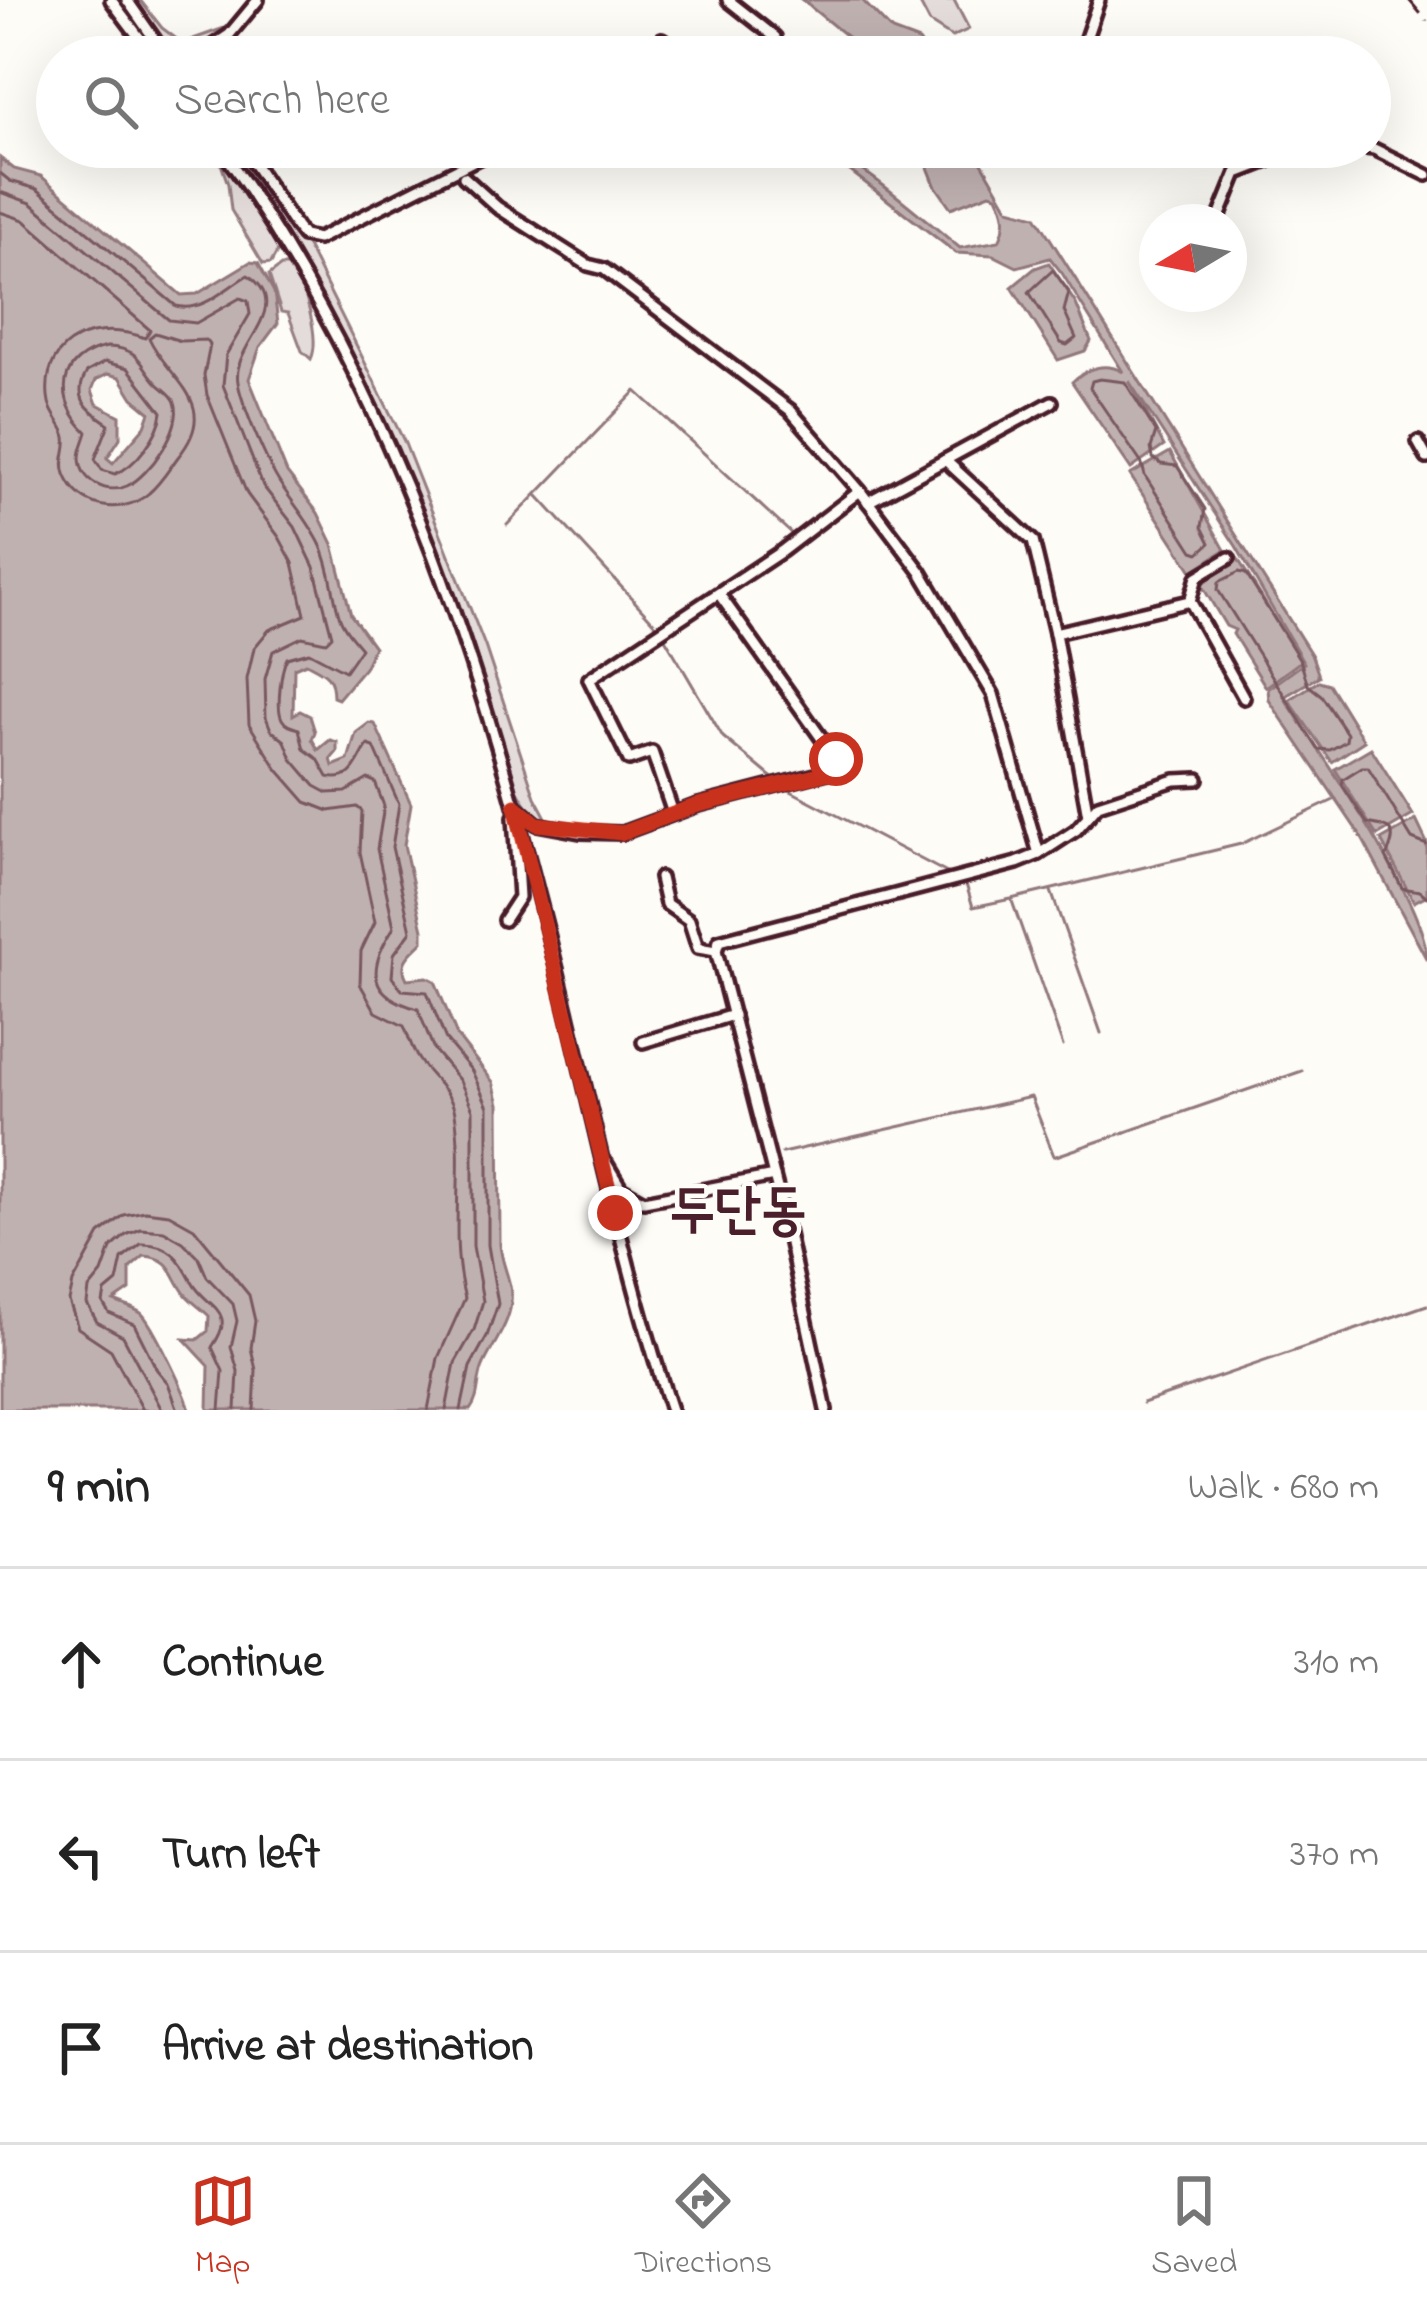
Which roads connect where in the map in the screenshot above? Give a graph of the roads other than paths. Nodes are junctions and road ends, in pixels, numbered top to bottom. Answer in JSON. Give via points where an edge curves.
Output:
{"nodes":[{"id":1,"x":111,"y":0,"type":"edge"},
{"id":2,"x":127,"y":0,"type":"edge"},
{"id":3,"x":258,"y":0,"type":"edge"},
{"id":4,"x":728,"y":0,"type":"edge"},
{"id":5,"x":1099,"y":0,"type":"edge"},
{"id":6,"x":138,"y":36,"type":"edge"},
{"id":7,"x":152,"y":36,"type":"edge"},
{"id":8,"x":228,"y":36,"type":"edge"},
{"id":9,"x":774,"y":36,"type":"edge"},
{"id":10,"x":1087,"y":36,"type":"edge"},
{"id":11,"x":1391,"y":157,"type":"edge"},
{"id":12,"x":234,"y":168,"type":"edge"},
{"id":13,"x":257,"y":168,"type":"edge"},
{"id":14,"x":461,"y":168,"type":"edge"},
{"id":15,"x":1250,"y":168,"type":"edge"},
{"id":16,"x":1427,"y":175,"type":"edge"},
{"id":17,"x":464,"y":177,"type":"dead end"},
{"id":18,"x":1224,"y":204,"type":"edge"},
{"id":19,"x":1052,"y":402,"type":"dead end"},
{"id":20,"x":1418,"y":442,"type":"dead end"},
{"id":21,"x":1427,"y":458,"type":"edge"},
{"id":22,"x":945,"y":460,"type":"junction"},
{"id":23,"x":860,"y":491,"type":"junction"},
{"id":24,"x":868,"y":502,"type":"junction"},
{"id":25,"x":1229,"y":558,"type":"dead end"},
{"id":26,"x":719,"y":594,"type":"junction"},
{"id":27,"x":1190,"y":602,"type":"junction"},
{"id":28,"x":1055,"y":633,"type":"junction"},
{"id":29,"x":1244,"y":698,"type":"dead end"},
{"id":30,"x":1198,"y":779,"type":"dead end"},
{"id":31,"x":515,"y":806,"type":"junction"},
{"id":32,"x":673,"y":813,"type":"junction"},
{"id":33,"x":1088,"y":816,"type":"junction"},
{"id":34,"x":1039,"y":854,"type":"junction"},
{"id":35,"x":660,"y":878,"type":"dead end"},
{"id":36,"x":504,"y":920,"type":"dead end"},
{"id":37,"x":716,"y":952,"type":"junction"},
{"id":38,"x":733,"y":1015,"type":"junction"},
{"id":39,"x":644,"y":1042,"type":"dead end"},
{"id":40,"x":602,"y":1160,"type":"junction"},
{"id":41,"x":774,"y":1176,"type":"junction"},
{"id":42,"x":670,"y":1409,"type":"edge"},
{"id":43,"x":826,"y":1410,"type":"edge"}],
"edges":[{"from":1,"to":6,"type":"street"},
{"from":2,"to":7,"type":"street"},
{"from":3,"to":8,"type":"street"},
{"from":4,"to":9,"type":"street"},
{"from":5,"to":10,"type":"street"},
{"from":11,"to":16,"type":"street"},
{"from":12,"to":31,"type":"street","via":[[291,254],[409,491],[449,590]]},
{"from":13,"to":14,"type":"street","via":[[310,239]]},
{"from":15,"to":18,"type":"street","via":[[1237,173]]},
{"from":17,"to":23,"type":"street","via":[[497,207],[604,269],[790,410]]},
{"from":19,"to":22,"type":"street"},
{"from":20,"to":21,"type":"street"},
{"from":22,"to":24,"type":"street"},
{"from":22,"to":28,"type":"street","via":[[1033,541]]},
{"from":23,"to":24,"type":"street"},
{"from":23,"to":26,"type":"street"},
{"from":24,"to":34,"type":"street","via":[[921,572],[993,694]]},
{"from":25,"to":27,"type":"street","via":[[1197,577]]},
{"from":26,"to":32,"type":"street","via":[[590,679],[629,760],[652,752]]},
{"from":26,"to":32,"type":"street","via":[[837,767]]},
{"from":27,"to":28,"type":"street"},
{"from":27,"to":29,"type":"street"},
{"from":28,"to":33,"type":"street"},
{"from":30,"to":33,"type":"street","via":[[1098,805]]},
{"from":31,"to":32,"type":"street","via":[[537,824],[610,834]]},
{"from":31,"to":36,"type":"street","via":[[520,897]]},
{"from":31,"to":40,"type":"street"},
{"from":33,"to":34,"type":"street"},
{"from":34,"to":37,"type":"street","via":[[730,937]]},
{"from":35,"to":37,"type":"street","via":[[666,904],[689,920],[698,948]]},
{"from":37,"to":38,"type":"street"},
{"from":38,"to":39,"type":"street"},
{"from":38,"to":41,"type":"street"},
{"from":40,"to":41,"type":"street","via":[[621,1188],[644,1201]]},
{"from":40,"to":42,"type":"street"},
{"from":41,"to":43,"type":"street"}]}
